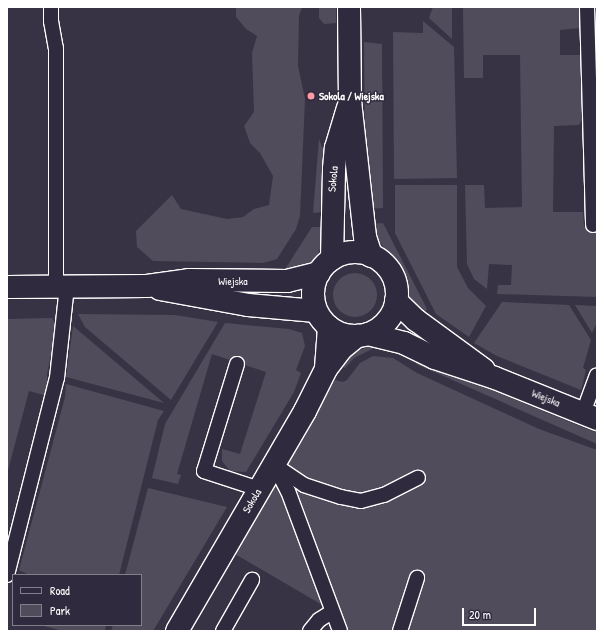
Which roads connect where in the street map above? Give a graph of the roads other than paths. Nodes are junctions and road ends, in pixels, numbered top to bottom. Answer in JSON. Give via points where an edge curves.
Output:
{"nodes":[{"id":1,"x":51,"y":7,"type":"edge"},
{"id":2,"x":349,"y":7,"type":"edge"},
{"id":3,"x":587,"y":7,"type":"edge"},
{"id":4,"x":350,"y":101,"type":"junction"},
{"id":5,"x":593,"y":225,"type":"dead end"},
{"id":6,"x":371,"y":256,"type":"junction"},
{"id":7,"x":325,"y":266,"type":"junction"},
{"id":8,"x":61,"y":286,"type":"junction"},
{"id":9,"x":147,"y":286,"type":"junction"},
{"id":10,"x":7,"y":287,"type":"edge"},
{"id":11,"x":396,"y":301,"type":"junction"},
{"id":12,"x":323,"y":319,"type":"junction"},
{"id":13,"x":363,"y":335,"type":"junction"},
{"id":14,"x":237,"y":364,"type":"dead end"},
{"id":15,"x":326,"y":369,"type":"junction"},
{"id":16,"x":597,"y":375,"type":"edge"},
{"id":17,"x":495,"y":378,"type":"junction"},
{"id":18,"x":590,"y":416,"type":"edge"},
{"id":19,"x":274,"y":464,"type":"junction"},
{"id":20,"x":418,"y":478,"type":"dead end"},
{"id":21,"x":259,"y":489,"type":"junction"},
{"id":22,"x":7,"y":575,"type":"edge"},
{"id":23,"x":417,"y":578,"type":"dead end"},
{"id":24,"x":252,"y":580,"type":"dead end"},
{"id":25,"x":332,"y":612,"type":"junction"},
{"id":26,"x":177,"y":631,"type":"edge"},
{"id":27,"x":223,"y":631,"type":"edge"},
{"id":28,"x":310,"y":631,"type":"edge"},
{"id":29,"x":340,"y":631,"type":"edge"},
{"id":30,"x":400,"y":631,"type":"edge"}],
"edges":[{"from":1,"to":8,"type":"lane","via":[[56,48]]},
{"from":2,"to":4,"type":"street","name":"Sokola"},
{"from":3,"to":5,"type":"lane"},
{"from":4,"to":6,"type":"street","name":"Sokola","via":[[365,237]]},
{"from":4,"to":7,"type":"street","name":"Sokola","via":[[336,148]]},
{"from":6,"to":7,"type":"street","via":[[351,253]]},
{"from":6,"to":11,"type":"street","via":[[389,270],[394,280]]},
{"from":7,"to":9,"type":"street","name":"Wiejska","via":[[286,281],[189,280]]},
{"from":7,"to":12,"type":"street","via":[[313,292]]},
{"from":8,"to":9,"type":"street","name":"Wiejska"},
{"from":8,"to":10,"type":"street","name":"Wiejska"},
{"from":8,"to":22,"type":"lane","via":[[57,378]]},
{"from":9,"to":12,"type":"street","name":"Wiejska"},
{"from":11,"to":13,"type":"street","via":[[387,322]]},
{"from":11,"to":17,"type":"street","name":"Wiejska","via":[[416,320]]},
{"from":12,"to":13,"type":"street","via":[[346,336]]},
{"from":12,"to":15,"type":"street","name":"Sokola","via":[[329,345]]},
{"from":13,"to":15,"type":"street","name":"Sokola","via":[[341,348]]},
{"from":13,"to":17,"type":"street","name":"Wiejska","via":[[389,338],[462,369]]},
{"from":14,"to":21,"type":"lane","via":[[204,471]]},
{"from":15,"to":19,"type":"street","name":"Sokola"},
{"from":16,"to":18,"type":"lane"},
{"from":17,"to":18,"type":"street","name":"Wiejska"},
{"from":19,"to":20,"type":"lane","via":[[304,484],[341,498],[360,501],[384,495]]},
{"from":19,"to":21,"type":"street","name":"Sokola"},
{"from":19,"to":25,"type":"lane","via":[[288,491]]},
{"from":21,"to":26,"type":"street","name":"Sokola"},
{"from":23,"to":30,"type":"lane"},
{"from":24,"to":27,"type":"lane"},
{"from":25,"to":28,"type":"lane","via":[[319,620]]},
{"from":25,"to":29,"type":"lane"}]}
